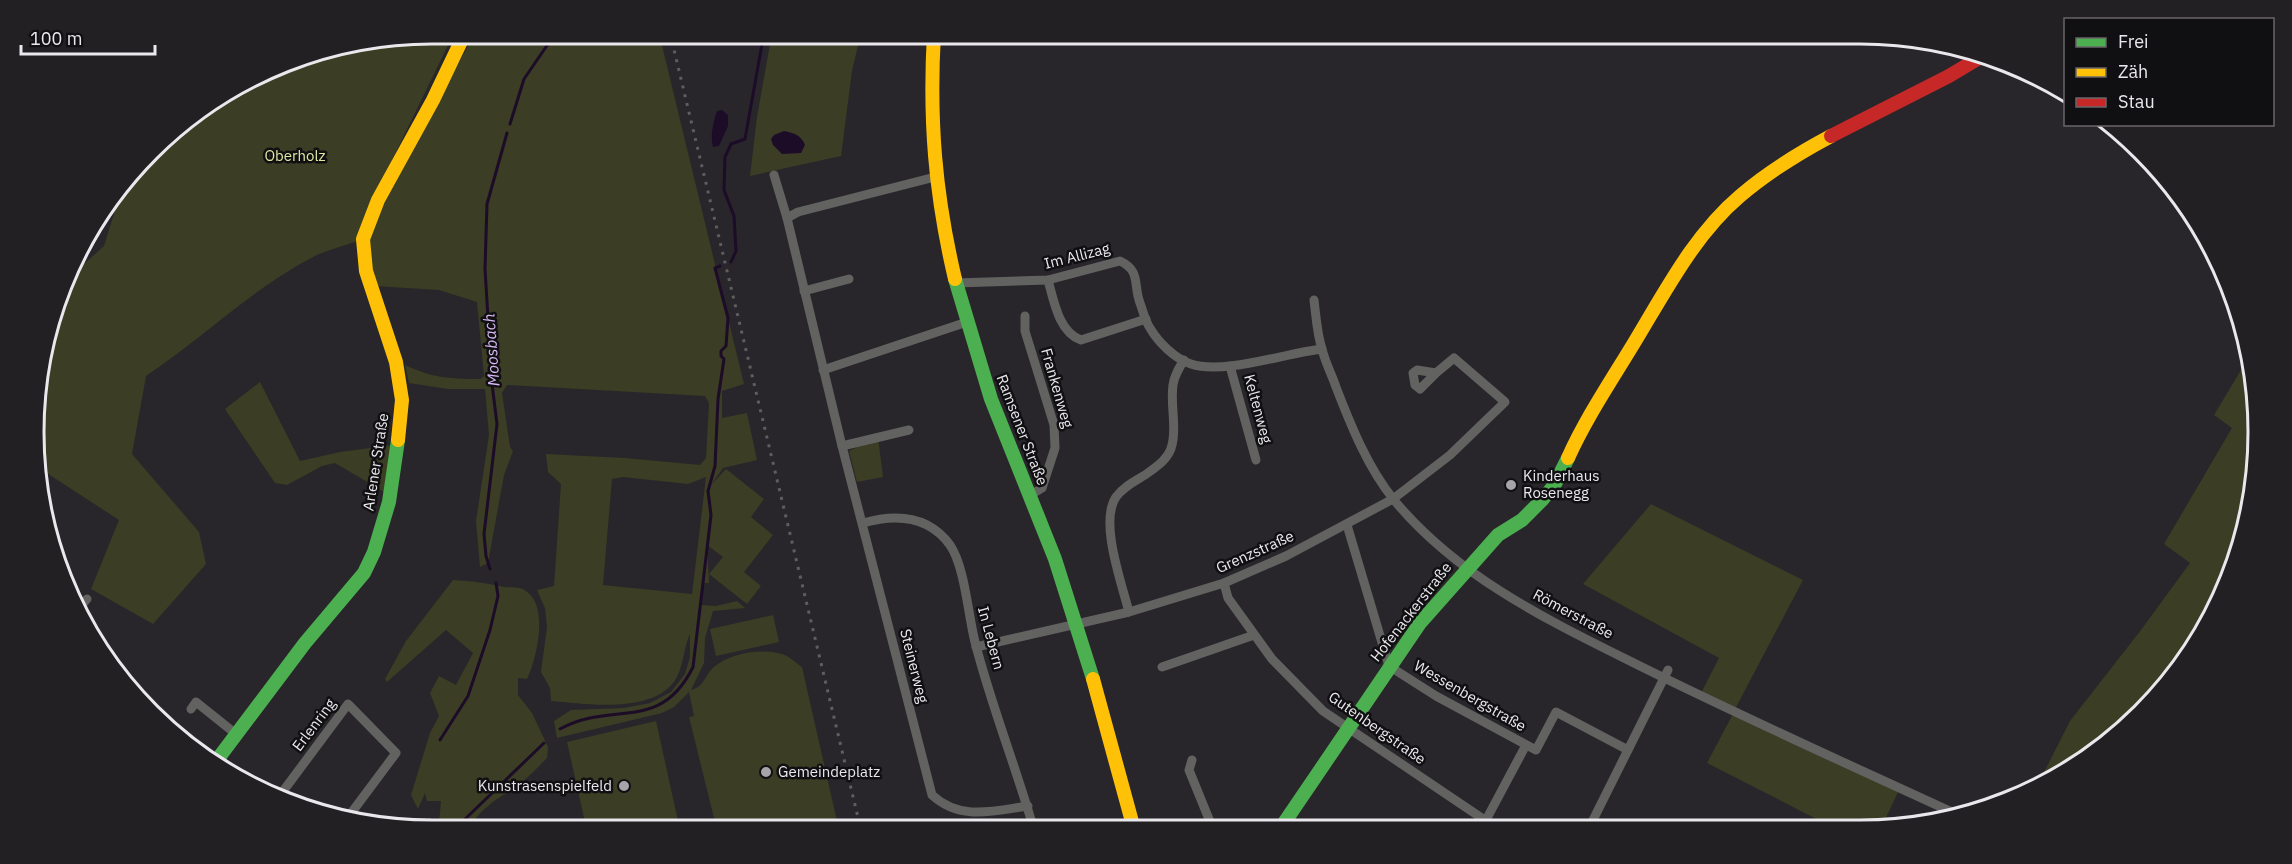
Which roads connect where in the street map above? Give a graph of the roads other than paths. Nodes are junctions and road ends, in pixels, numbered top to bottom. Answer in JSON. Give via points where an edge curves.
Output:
{"nodes":[{"id":1,"x":460,"y":44,"type":"edge"},
{"id":2,"x":934,"y":44,"type":"edge"},
{"id":3,"x":1973,"y":61,"type":"edge"},
{"id":4,"x":774,"y":175,"type":"dead end"},
{"id":5,"x":935,"y":177,"type":"junction"},
{"id":6,"x":787,"y":218,"type":"junction"},
{"id":7,"x":849,"y":279,"type":"dead end"},
{"id":8,"x":1048,"y":280,"type":"junction"},
{"id":9,"x":956,"y":283,"type":"junction"},
{"id":10,"x":804,"y":291,"type":"junction"},
{"id":11,"x":1314,"y":300,"type":"dead end"},
{"id":12,"x":1025,"y":315,"type":"dead end"},
{"id":13,"x":967,"y":322,"type":"junction"},
{"id":14,"x":1148,"y":324,"type":"junction"},
{"id":15,"x":1322,"y":349,"type":"junction"},
{"id":16,"x":1184,"y":360,"type":"junction"},
{"id":17,"x":1230,"y":366,"type":"junction"},
{"id":18,"x":823,"y":370,"type":"junction"},
{"id":19,"x":1436,"y":373,"type":"dead end"},
{"id":20,"x":909,"y":430,"type":"dead end"},
{"id":21,"x":842,"y":446,"type":"junction"},
{"id":22,"x":1256,"y":460,"type":"dead end"},
{"id":23,"x":1029,"y":496,"type":"junction"},
{"id":24,"x":1393,"y":499,"type":"junction"},
{"id":25,"x":863,"y":523,"type":"junction"},
{"id":26,"x":1347,"y":525,"type":"junction"},
{"id":27,"x":1466,"y":569,"type":"junction"},
{"id":28,"x":1224,"y":583,"type":"junction"},
{"id":29,"x":87,"y":599,"type":"dead end"},
{"id":30,"x":83,"y":603,"type":"edge"},
{"id":31,"x":1129,"y":612,"type":"junction"},
{"id":32,"x":1076,"y":624,"type":"junction"},
{"id":33,"x":1254,"y":635,"type":"junction"},
{"id":34,"x":976,"y":647,"type":"junction"},
{"id":35,"x":1389,"y":666,"type":"junction"},
{"id":36,"x":1162,"y":667,"type":"dead end"},
{"id":37,"x":1666,"y":674,"type":"junction"},
{"id":38,"x":191,"y":709,"type":"dead end"},
{"id":39,"x":1347,"y":729,"type":"junction"},
{"id":40,"x":236,"y":734,"type":"junction"},
{"id":41,"x":1526,"y":745,"type":"junction"},
{"id":42,"x":1629,"y":750,"type":"junction"},
{"id":43,"x":219,"y":757,"type":"edge"},
{"id":44,"x":1192,"y":760,"type":"dead end"},
{"id":45,"x":283,"y":791,"type":"edge"},
{"id":46,"x":1028,"y":806,"type":"junction"},
{"id":47,"x":1948,"y":810,"type":"edge"},
{"id":48,"x":352,"y":812,"type":"edge"},
{"id":49,"x":1032,"y":820,"type":"edge"},
{"id":50,"x":1131,"y":820,"type":"edge"},
{"id":51,"x":1209,"y":820,"type":"edge"},
{"id":52,"x":1286,"y":820,"type":"edge"},
{"id":53,"x":1486,"y":820,"type":"joint"},
{"id":54,"x":1593,"y":820,"type":"edge"}],
"edges":[{"from":1,"to":40,"type":"street","name":"Arlener Straße","via":[[378,200],[363,239],[366,271],[396,362],[402,400],[388,502],[374,552],[364,573]]},
{"from":2,"to":5,"type":"street","name":"Ramsener Straße","via":[[930,129]]},
{"from":3,"to":27,"type":"street","name":"Hofenackerstraße","via":[[1923,91],[1800,151],[1744,191],[1710,226],[1670,285],[1577,439],[1554,485],[1522,521],[1498,534]]},
{"from":4,"to":6,"type":"street","name":"Steinerweg"},
{"from":5,"to":6,"type":"street"},
{"from":5,"to":9,"type":"street","name":"Ramsener Straße"},
{"from":6,"to":10,"type":"street","name":"Steinerweg"},
{"from":7,"to":10,"type":"street"},
{"from":8,"to":9,"type":"street","name":"Im Allizag"},
{"from":8,"to":14,"type":"street","via":[[1059,316],[1072,337],[1081,340]]},
{"from":8,"to":14,"type":"street","name":"Im Allizag","via":[[1120,261],[1130,266],[1135,276]]},
{"from":9,"to":13,"type":"street","name":"Ramsener Straße"},
{"from":10,"to":18,"type":"street","name":"Steinerweg"},
{"from":11,"to":15,"type":"street","name":"Römerstraße"},
{"from":12,"to":23,"type":"street","name":"Frankenweg","via":[[1025,332],[1056,438],[1042,488]]},
{"from":13,"to":18,"type":"street"},
{"from":13,"to":23,"type":"street","name":"Ramsener Straße"},
{"from":14,"to":16,"type":"street","name":"Im Allizag","via":[[1165,346]]},
{"from":15,"to":17,"type":"street","name":"Im Allizag"},
{"from":15,"to":24,"type":"street","name":"Römerstraße","via":[[1366,456]]},
{"from":16,"to":17,"type":"street","name":"Im Allizag","via":[[1209,367]]},
{"from":16,"to":31,"type":"street","via":[[1173,385],[1174,434],[1168,455],[1125,488],[1110,508],[1111,541]]},
{"from":17,"to":22,"type":"street","name":"Keltenweg"},
{"from":18,"to":21,"type":"street","name":"Steinerweg"},
{"from":19,"to":24,"type":"street","name":"Grenzstraße","via":[[1454,358],[1506,402],[1450,455]]},
{"from":20,"to":21,"type":"street"},
{"from":21,"to":25,"type":"street","name":"Steinerweg"},
{"from":23,"to":32,"type":"street","name":"Ramsener Straße","via":[[1055,558]]},
{"from":24,"to":26,"type":"street","name":"Grenzstraße"},
{"from":24,"to":27,"type":"street","name":"Römerstraße"},
{"from":25,"to":34,"type":"street","name":"In Lebern","via":[[902,517],[927,526],[949,544],[959,565]]},
{"from":25,"to":46,"type":"street","name":"Steinerweg","via":[[932,795],[957,811]]},
{"from":26,"to":28,"type":"street","name":"Grenzstraße"},
{"from":26,"to":35,"type":"street"},
{"from":27,"to":35,"type":"street","name":"Hofenackerstraße"},
{"from":27,"to":37,"type":"street","name":"Römerstraße","via":[[1556,624]]},
{"from":28,"to":31,"type":"street","name":"Grenzstraße"},
{"from":28,"to":33,"type":"street","name":"Gutenbergstraße","via":[[1228,598]]},
{"from":29,"to":30,"type":"street"},
{"from":31,"to":32,"type":"street","name":"Grenzstraße"},
{"from":32,"to":34,"type":"street","name":"Grenzstraße"},
{"from":32,"to":50,"type":"street","name":"Ramsener Straße"},
{"from":33,"to":36,"type":"street"},
{"from":33,"to":39,"type":"street","name":"Gutenbergstraße","via":[[1323,711]]},
{"from":34,"to":46,"type":"street","name":"In Lebern"},
{"from":35,"to":39,"type":"street","name":"Hofenackerstraße"},
{"from":35,"to":41,"type":"street","name":"Wessenbergstraße"},
{"from":37,"to":42,"type":"street"},
{"from":37,"to":47,"type":"street","name":"Römerstraße"},
{"from":38,"to":40,"type":"street","via":[[196,702]]},
{"from":39,"to":52,"type":"street","name":"Hofenackerstraße"},
{"from":39,"to":53,"type":"street","name":"Gutenbergstraße"},
{"from":40,"to":43,"type":"street","name":"Arlener Straße"},
{"from":41,"to":42,"type":"street","via":[[1536,750],[1556,712]]},
{"from":41,"to":53,"type":"street","name":"Wessenbergstraße"},
{"from":42,"to":54,"type":"street"},
{"from":44,"to":51,"type":"street","via":[[1189,770]]},
{"from":45,"to":48,"type":"street","name":"Erlenring","via":[[348,704],[396,753]]},
{"from":46,"to":49,"type":"street","name":"In Lebern"}]}
